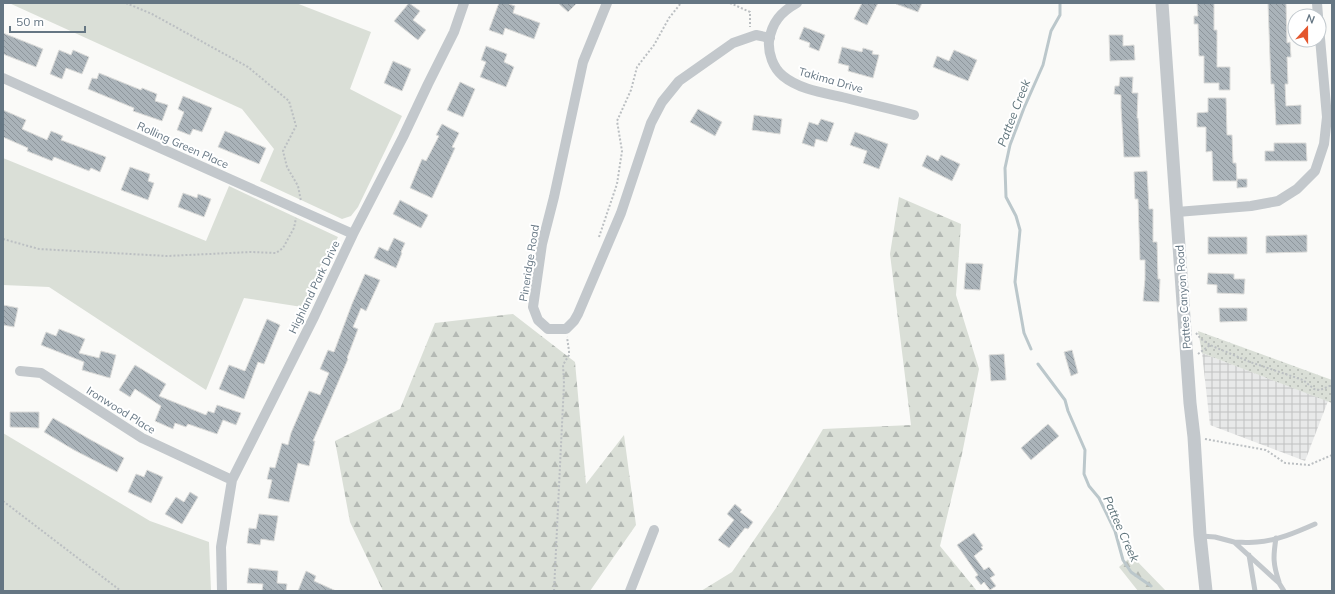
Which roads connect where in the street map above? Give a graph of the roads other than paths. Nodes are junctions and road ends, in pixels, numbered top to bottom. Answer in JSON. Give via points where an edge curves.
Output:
{"nodes":[{"id":1,"x":464,"y":3,"type":"edge"},
{"id":2,"x":606,"y":3,"type":"edge"},
{"id":3,"x":797,"y":3,"type":"edge"},
{"id":4,"x":1162,"y":3,"type":"edge"},
{"id":5,"x":770,"y":38,"type":"junction"},
{"id":6,"x":1321,"y":48,"type":"edge"},
{"id":7,"x":3,"y":78,"type":"edge"},
{"id":8,"x":914,"y":115,"type":"dead end"},
{"id":9,"x":1177,"y":212,"type":"junction"},
{"id":10,"x":353,"y":234,"type":"junction"},
{"id":11,"x":20,"y":371,"type":"dead end"},
{"id":12,"x":232,"y":480,"type":"junction"},
{"id":13,"x":1315,"y":524,"type":"dead end"},
{"id":14,"x":654,"y":530,"type":"dead end"},
{"id":15,"x":1200,"y":536,"type":"junction"},
{"id":16,"x":1276,"y":538,"type":"junction"},
{"id":17,"x":1234,"y":542,"type":"junction"},
{"id":18,"x":1249,"y":555,"type":"junction"},
{"id":19,"x":1279,"y":583,"type":"junction"},
{"id":20,"x":222,"y":591,"type":"edge"},
{"id":21,"x":630,"y":591,"type":"edge"},
{"id":22,"x":1206,"y":591,"type":"edge"},
{"id":23,"x":1256,"y":591,"type":"edge"},
{"id":24,"x":1284,"y":591,"type":"edge"}],
"edges":[{"from":1,"to":10,"type":"street","name":"Highland Park Drive","via":[[454,32]]},
{"from":2,"to":5,"type":"street","name":"Pineridge Road","via":[[583,62],[542,244],[533,307],[538,320],[548,329],[566,328],[576,318],[621,213],[651,124],[662,102],[679,81],[733,43],[756,35]]},
{"from":3,"to":5,"type":"street","name":"Takima Drive","via":[[779,16]]},
{"from":4,"to":9,"type":"street","name":"Pattee Canyon Road"},
{"from":5,"to":8,"type":"street","name":"Takima Drive","via":[[769,51],[774,64],[790,81],[818,92]]},
{"from":6,"to":9,"type":"street","via":[[1327,117],[1324,144],[1315,172],[1297,189],[1278,201],[1251,206]]},
{"from":7,"to":10,"type":"street","name":"Rolling Green Place"},
{"from":9,"to":15,"type":"street","name":"Pattee Canyon Road"},
{"from":10,"to":12,"type":"street","name":"Highland Park Drive"},
{"from":11,"to":12,"type":"street","name":"Ironwood Place","via":[[41,373],[142,438]]},
{"from":12,"to":20,"type":"street","name":"Highland Park Drive","via":[[221,547]]},
{"from":13,"to":16,"type":"lane"},
{"from":14,"to":21,"type":"street"},
{"from":15,"to":17,"type":"lane"},
{"from":15,"to":22,"type":"street","name":"Pattee Canyon Road"},
{"from":16,"to":17,"type":"lane","via":[[1258,542]]},
{"from":16,"to":19,"type":"lane","via":[[1273,562]]},
{"from":17,"to":18,"type":"lane"},
{"from":18,"to":19,"type":"lane"},
{"from":18,"to":23,"type":"lane"},
{"from":19,"to":24,"type":"lane"}]}
